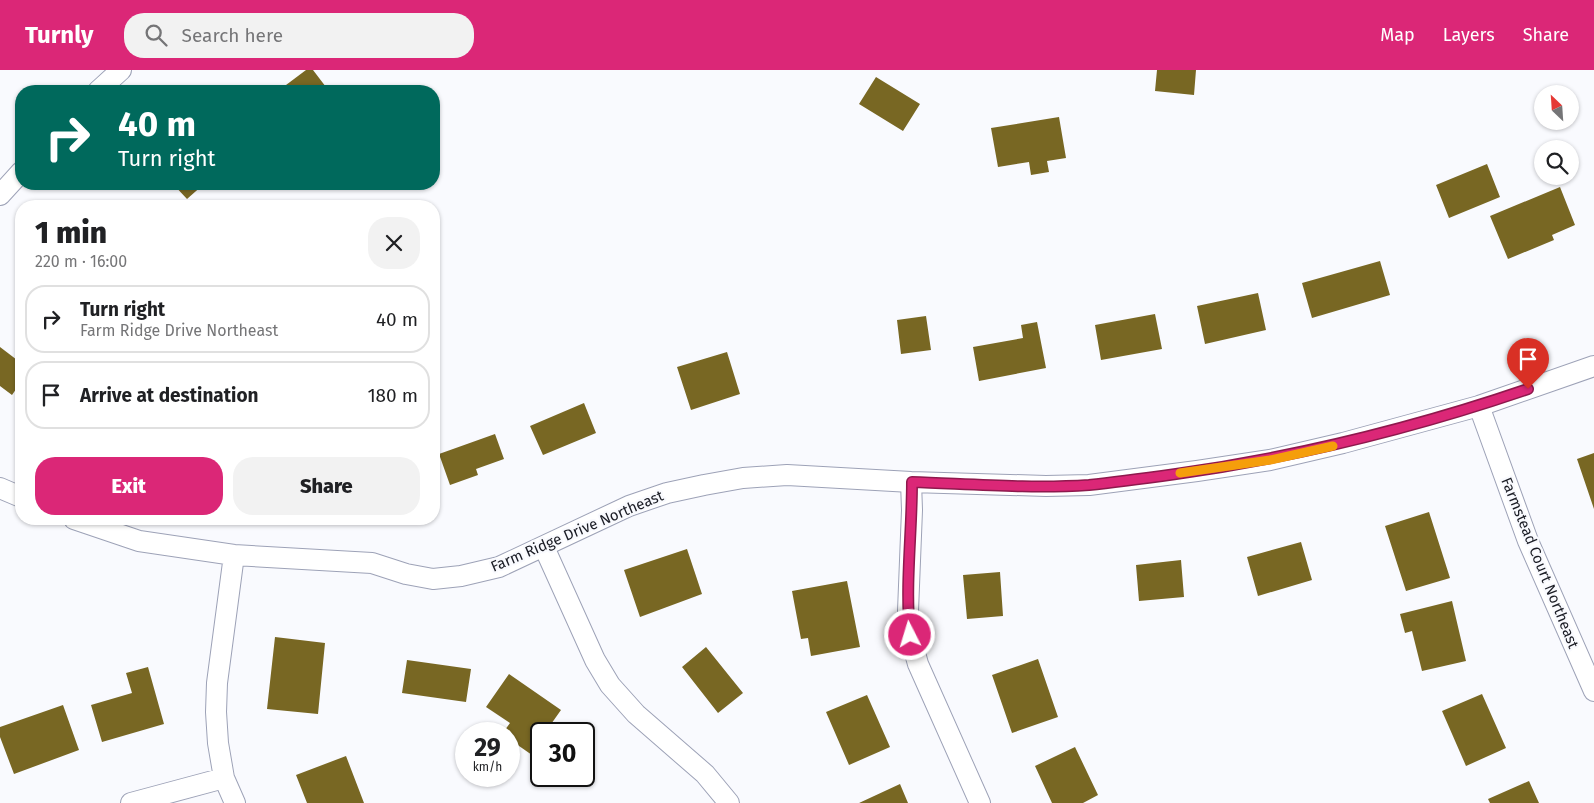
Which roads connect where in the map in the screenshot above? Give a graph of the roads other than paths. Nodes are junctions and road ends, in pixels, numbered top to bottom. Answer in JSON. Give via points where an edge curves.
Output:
{"nodes":[{"id":1,"x":121,"y":70,"type":"edge"},
{"id":2,"x":105,"y":85,"type":"edge"},
{"id":3,"x":15,"y":179,"type":"edge"},
{"id":4,"x":0,"y":195,"type":"edge"},
{"id":5,"x":1594,"y":366,"type":"edge"},
{"id":6,"x":1479,"y":406,"type":"junction"},
{"id":7,"x":912,"y":482,"type":"junction"},
{"id":8,"x":0,"y":488,"type":"edge"},
{"id":9,"x":15,"y":494,"type":"edge"},
{"id":10,"x":91,"y":525,"type":"edge"},
{"id":11,"x":544,"y":547,"type":"junction"},
{"id":12,"x":234,"y":555,"type":"junction"},
{"id":13,"x":1594,"y":692,"type":"edge"},
{"id":14,"x":224,"y":778,"type":"junction"},
{"id":15,"x":131,"y":803,"type":"edge"},
{"id":16,"x":235,"y":803,"type":"edge"},
{"id":17,"x":729,"y":803,"type":"edge"},
{"id":18,"x":980,"y":803,"type":"edge"}],
"edges":[{"from":1,"to":2,"type":"street"},
{"from":3,"to":4,"type":"street"},
{"from":5,"to":6,"type":"street","name":"Farm Ridge Drive Northeast"},
{"from":6,"to":7,"type":"street","name":"Farm Ridge Drive Northeast","via":[[1270,460],[1197,471],[1089,485]]},
{"from":6,"to":13,"type":"street","name":"Farmstead Court Northeast","via":[[1528,541]]},
{"from":7,"to":11,"type":"street","name":"Farm Ridge Drive Northeast","via":[[787,476],[744,478],[652,498]]},
{"from":7,"to":18,"type":"street","via":[[910,635],[918,664]]},
{"from":8,"to":9,"type":"street"},
{"from":10,"to":12,"type":"street","name":"Farm Ridge Drive Northeast","via":[[138,541]]},
{"from":11,"to":12,"type":"street","name":"Farm Ridge Drive Northeast","via":[[499,567],[433,579],[372,563]]},
{"from":11,"to":17,"type":"street","via":[[595,660],[610,685],[636,714],[705,774]]},
{"from":12,"to":14,"type":"street","via":[[217,683],[218,742]]},
{"from":14,"to":15,"type":"street"},
{"from":14,"to":16,"type":"street"}]}
